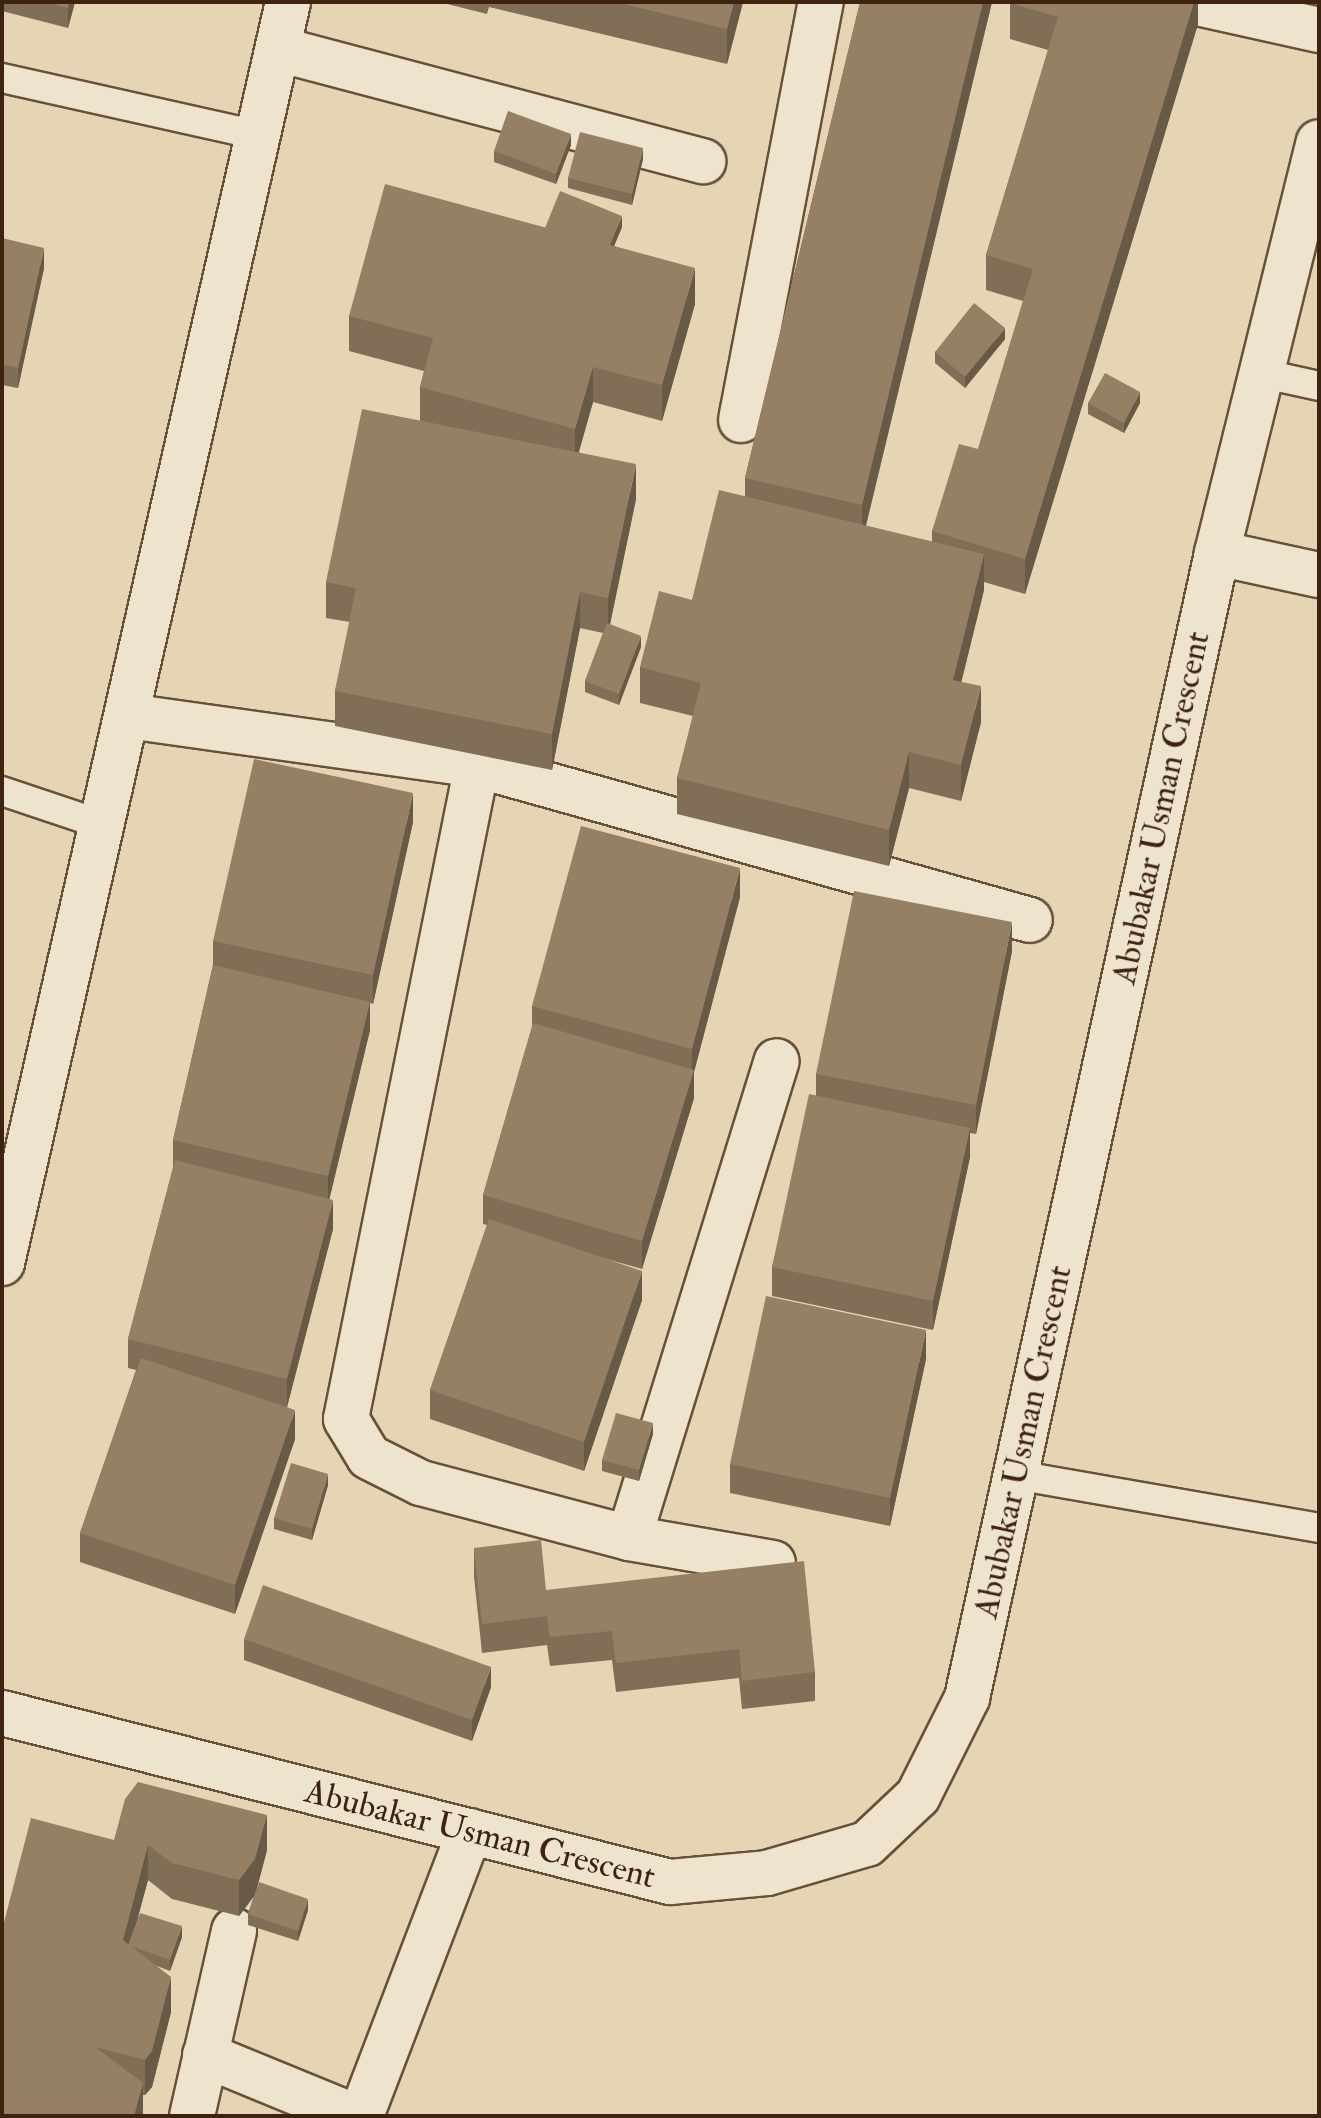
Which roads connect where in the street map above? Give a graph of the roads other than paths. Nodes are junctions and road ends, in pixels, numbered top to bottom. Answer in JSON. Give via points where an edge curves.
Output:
{"nodes":[{"id":1,"x":288,"y":2,"type":"edge"},
{"id":2,"x":821,"y":2,"type":"edge"},
{"id":3,"x":1193,"y":2,"type":"edge"},
{"id":4,"x":1319,"y":30,"type":"edge"},
{"id":5,"x":278,"y":49,"type":"junction"},
{"id":6,"x":2,"y":78,"type":"edge"},
{"id":7,"x":258,"y":135,"type":"junction"},
{"id":8,"x":1319,"y":142,"type":"edge"},
{"id":9,"x":703,"y":161,"type":"dead end"},
{"id":10,"x":1260,"y":373,"type":"junction"},
{"id":11,"x":1319,"y":386,"type":"edge"},
{"id":12,"x":741,"y":420,"type":"dead end"},
{"id":13,"x":1217,"y":553,"type":"junction"},
{"id":14,"x":1319,"y":575,"type":"edge"},
{"id":15,"x":128,"y":716,"type":"junction"},
{"id":16,"x":477,"y":765,"type":"junction"},
{"id":17,"x":2,"y":791,"type":"edge"},
{"id":18,"x":103,"y":825,"type":"junction"},
{"id":19,"x":1030,"y":920,"type":"dead end"},
{"id":20,"x":777,"y":1061,"type":"dead end"},
{"id":21,"x":12,"y":1173,"type":"edge"},
{"id":22,"x":2,"y":1263,"type":"edge"},
{"id":23,"x":1016,"y":1475,"type":"junction"},
{"id":24,"x":1319,"y":1528,"type":"edge"},
{"id":25,"x":629,"y":1538,"type":"junction"},
{"id":26,"x":773,"y":1563,"type":"edge"},
{"id":27,"x":2,"y":1713,"type":"edge"},
{"id":28,"x":470,"y":1831,"type":"junction"},
{"id":29,"x":234,"y":1931,"type":"dead end"},
{"id":30,"x":205,"y":2055,"type":"junction"},
{"id":31,"x":192,"y":2116,"type":"edge"},
{"id":32,"x":354,"y":2116,"type":"edge"},
{"id":33,"x":361,"y":2116,"type":"edge"}],
"edges":[{"from":1,"to":5,"type":"street"},
{"from":2,"to":12,"type":"street"},
{"from":3,"to":4,"type":"street"},
{"from":5,"to":7,"type":"street"},
{"from":5,"to":9,"type":"street"},
{"from":6,"to":7,"type":"lane"},
{"from":7,"to":15,"type":"street"},
{"from":8,"to":10,"type":"street","name":"Abubakar Usman Crescent"},
{"from":10,"to":11,"type":"lane"},
{"from":10,"to":13,"type":"street","name":"Abubakar Usman Crescent"},
{"from":13,"to":14,"type":"street"},
{"from":13,"to":23,"type":"street","name":"Abubakar Usman Crescent"},
{"from":15,"to":16,"type":"street"},
{"from":15,"to":18,"type":"street"},
{"from":16,"to":19,"type":"street"},
{"from":16,"to":25,"type":"street","via":[[346,1419],[369,1457],[421,1483]]},
{"from":17,"to":18,"type":"lane"},
{"from":18,"to":21,"type":"street"},
{"from":20,"to":25,"type":"street"},
{"from":21,"to":22,"type":"street"},
{"from":23,"to":24,"type":"lane"},
{"from":23,"to":28,"type":"street","name":"Abubakar Usman Crescent","via":[[967,1698],[918,1796],[867,1844],[767,1873],[670,1882]]},
{"from":25,"to":26,"type":"street"},
{"from":27,"to":28,"type":"street","name":"Abubakar Usman Crescent"},
{"from":28,"to":33,"type":"street"},
{"from":29,"to":30,"type":"street"},
{"from":30,"to":31,"type":"street"},
{"from":30,"to":32,"type":"street"}]}
